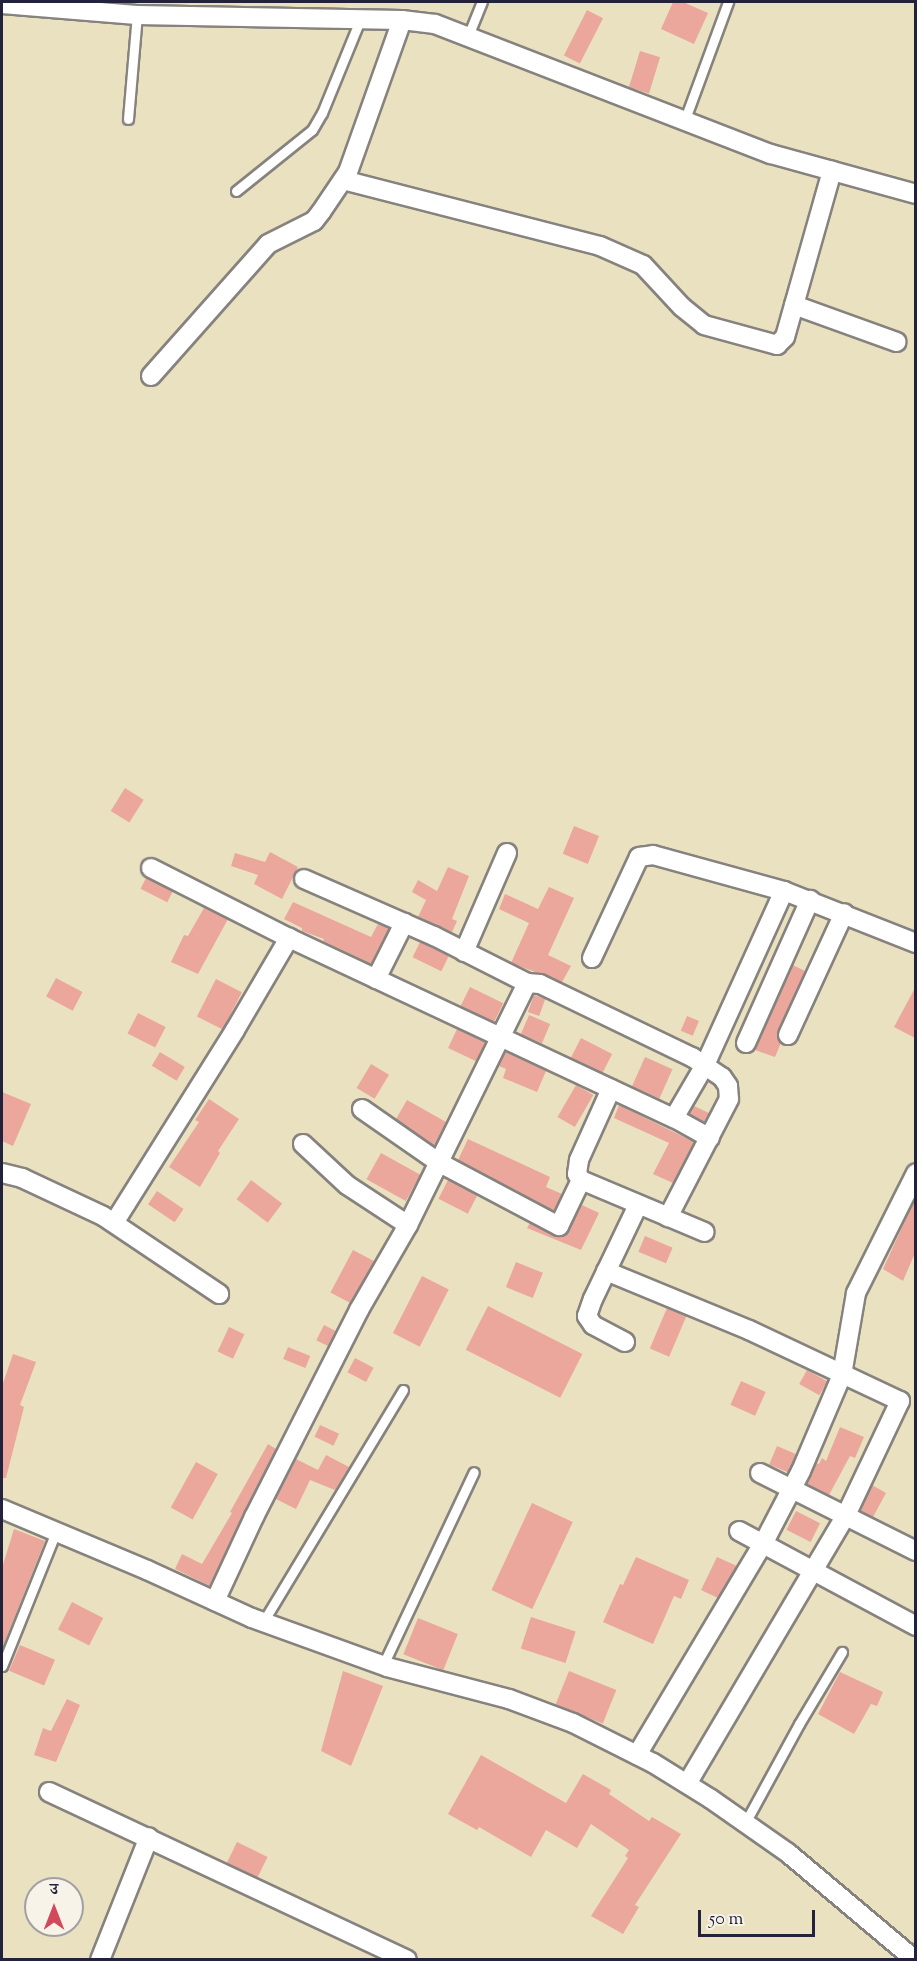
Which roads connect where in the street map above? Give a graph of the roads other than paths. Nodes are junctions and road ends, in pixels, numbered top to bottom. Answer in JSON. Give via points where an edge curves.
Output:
{"nodes":[{"id":1,"x":482,"y":2,"type":"edge"},
{"id":2,"x":728,"y":2,"type":"edge"},
{"id":3,"x":2,"y":3,"type":"edge"},
{"id":4,"x":137,"y":15,"type":"junction"},
{"id":5,"x":360,"y":20,"type":"junction"},
{"id":6,"x":402,"y":20,"type":"junction"},
{"id":7,"x":468,"y":36,"type":"junction"},
{"id":8,"x":128,"y":119,"type":"dead end"},
{"id":9,"x":685,"y":119,"type":"junction"},
{"id":10,"x":832,"y":171,"type":"junction"},
{"id":11,"x":343,"y":180,"type":"junction"},
{"id":12,"x":236,"y":191,"type":"dead end"},
{"id":13,"x":915,"y":194,"type":"edge"},
{"id":14,"x":794,"y":305,"type":"junction"},
{"id":15,"x":897,"y":342,"type":"dead end"},
{"id":16,"x":151,"y":376,"type":"dead end"},
{"id":17,"x":507,"y":853,"type":"dead end"},
{"id":18,"x":151,"y":868,"type":"dead end"},
{"id":19,"x":304,"y":879,"type":"dead end"},
{"id":20,"x":784,"y":891,"type":"junction"},
{"id":21,"x":810,"y":900,"type":"junction"},
{"id":22,"x":844,"y":913,"type":"junction"},
{"id":23,"x":404,"y":922,"type":"junction"},
{"id":24,"x":289,"y":938,"type":"junction"},
{"id":25,"x":915,"y":943,"type":"edge"},
{"id":26,"x":464,"y":952,"type":"junction"},
{"id":27,"x":592,"y":958,"type":"dead end"},
{"id":28,"x":376,"y":979,"type":"junction"},
{"id":29,"x":526,"y":983,"type":"junction"},
{"id":30,"x":788,"y":1035,"type":"dead end"},
{"id":31,"x":499,"y":1038,"type":"junction"},
{"id":32,"x":746,"y":1043,"type":"dead end"},
{"id":33,"x":705,"y":1065,"type":"junction"},
{"id":34,"x":611,"y":1089,"type":"junction"},
{"id":35,"x":362,"y":1109,"type":"dead end"},
{"id":36,"x":674,"y":1118,"type":"junction"},
{"id":37,"x":710,"y":1138,"type":"junction"},
{"id":38,"x":303,"y":1144,"type":"dead end"},
{"id":39,"x":438,"y":1162,"type":"junction"},
{"id":40,"x":2,"y":1173,"type":"edge"},
{"id":41,"x":915,"y":1173,"type":"edge"},
{"id":42,"x":581,"y":1180,"type":"junction"},
{"id":43,"x":638,"y":1205,"type":"junction"},
{"id":44,"x":668,"y":1217,"type":"junction"},
{"id":45,"x":114,"y":1223,"type":"junction"},
{"id":46,"x":408,"y":1225,"type":"junction"},
{"id":47,"x":705,"y":1232,"type":"dead end"},
{"id":48,"x":606,"y":1271,"type":"junction"},
{"id":49,"x":219,"y":1294,"type":"dead end"},
{"id":50,"x":625,"y":1342,"type":"dead end"},
{"id":51,"x":842,"y":1375,"type":"junction"},
{"id":52,"x":403,"y":1390,"type":"dead end"},
{"id":53,"x":474,"y":1472,"type":"dead end"},
{"id":54,"x":760,"y":1473,"type":"dead end"},
{"id":55,"x":793,"y":1489,"type":"junction"},
{"id":56,"x":2,"y":1509,"type":"edge"},
{"id":57,"x":846,"y":1515,"type":"junction"},
{"id":58,"x":739,"y":1531,"type":"dead end"},
{"id":59,"x":56,"y":1532,"type":"junction"},
{"id":60,"x":763,"y":1544,"type":"junction"},
{"id":61,"x":915,"y":1551,"type":"edge"},
{"id":62,"x":813,"y":1571,"type":"junction"},
{"id":63,"x":215,"y":1601,"type":"junction"},
{"id":64,"x":263,"y":1622,"type":"junction"},
{"id":65,"x":915,"y":1626,"type":"edge"},
{"id":66,"x":842,"y":1652,"type":"dead end"},
{"id":67,"x":383,"y":1665,"type":"junction"},
{"id":68,"x":2,"y":1666,"type":"edge"},
{"id":69,"x":637,"y":1755,"type":"junction"},
{"id":70,"x":687,"y":1784,"type":"junction"},
{"id":71,"x":49,"y":1792,"type":"dead end"},
{"id":72,"x":746,"y":1823,"type":"junction"},
{"id":73,"x":148,"y":1837,"type":"junction"},
{"id":74,"x":100,"y":1959,"type":"edge"},
{"id":75,"x":407,"y":1959,"type":"edge"},
{"id":76,"x":915,"y":1959,"type":"edge"}],
"edges":[{"from":1,"to":7,"type":"lane"},
{"from":2,"to":9,"type":"lane"},
{"from":3,"to":4,"type":"street"},
{"from":4,"to":5,"type":"street"},
{"from":4,"to":8,"type":"lane"},
{"from":5,"to":6,"type":"street"},
{"from":5,"to":12,"type":"lane","via":[[312,130]]},
{"from":6,"to":7,"type":"street","via":[[435,24]]},
{"from":6,"to":11,"type":"street"},
{"from":7,"to":9,"type":"street"},
{"from":9,"to":10,"type":"street","via":[[771,154]]},
{"from":10,"to":13,"type":"street"},
{"from":10,"to":14,"type":"street"},
{"from":11,"to":14,"type":"street","via":[[578,239],[629,257],[643,265],[692,318],[728,333],[772,345],[782,343]]},
{"from":11,"to":16,"type":"street","via":[[314,221],[280,236],[262,250]]},
{"from":14,"to":15,"type":"street"},
{"from":17,"to":26,"type":"street"},
{"from":18,"to":24,"type":"street"},
{"from":19,"to":23,"type":"street"},
{"from":20,"to":21,"type":"street"},
{"from":20,"to":27,"type":"street","via":[[653,855],[639,857]]},
{"from":20,"to":33,"type":"street"},
{"from":21,"to":22,"type":"street"},
{"from":21,"to":32,"type":"street"},
{"from":22,"to":25,"type":"street"},
{"from":22,"to":30,"type":"street"},
{"from":23,"to":26,"type":"street"},
{"from":23,"to":28,"type":"street"},
{"from":24,"to":28,"type":"street"},
{"from":24,"to":45,"type":"street"},
{"from":26,"to":29,"type":"street"},
{"from":28,"to":31,"type":"street"},
{"from":29,"to":31,"type":"street"},
{"from":29,"to":33,"type":"street","via":[[540,984]]},
{"from":31,"to":34,"type":"street"},
{"from":31,"to":39,"type":"street"},
{"from":33,"to":36,"type":"street"},
{"from":33,"to":37,"type":"street","via":[[722,1077],[729,1099]]},
{"from":34,"to":36,"type":"street"},
{"from":34,"to":42,"type":"street","via":[[579,1160],[577,1174]]},
{"from":35,"to":39,"type":"street"},
{"from":36,"to":37,"type":"street"},
{"from":37,"to":44,"type":"street"},
{"from":38,"to":46,"type":"street","via":[[347,1185]]},
{"from":39,"to":42,"type":"street","via":[[559,1226]]},
{"from":39,"to":46,"type":"street"},
{"from":40,"to":45,"type":"street","via":[[67,1197]]},
{"from":41,"to":51,"type":"street","via":[[856,1293]]},
{"from":42,"to":43,"type":"street"},
{"from":43,"to":44,"type":"street"},
{"from":43,"to":48,"type":"street"},
{"from":44,"to":47,"type":"street"},
{"from":45,"to":49,"type":"street"},
{"from":46,"to":63,"type":"street","via":[[358,1310]]},
{"from":48,"to":50,"type":"street","via":[[587,1316],[592,1325]]},
{"from":48,"to":51,"type":"street","via":[[749,1330]]},
{"from":51,"to":55,"type":"street"},
{"from":51,"to":57,"type":"street","via":[[900,1401]]},
{"from":52,"to":64,"type":"lane"},
{"from":53,"to":67,"type":"lane"},
{"from":54,"to":55,"type":"street"},
{"from":55,"to":57,"type":"street"},
{"from":55,"to":60,"type":"street"},
{"from":56,"to":59,"type":"street"},
{"from":57,"to":61,"type":"street"},
{"from":57,"to":62,"type":"street"},
{"from":58,"to":60,"type":"street"},
{"from":59,"to":63,"type":"street"},
{"from":59,"to":68,"type":"lane"},
{"from":60,"to":62,"type":"street"},
{"from":60,"to":69,"type":"street"},
{"from":62,"to":65,"type":"street"},
{"from":62,"to":70,"type":"street"},
{"from":63,"to":64,"type":"street"},
{"from":64,"to":67,"type":"street"},
{"from":66,"to":72,"type":"lane"},
{"from":67,"to":69,"type":"street","via":[[509,1699],[573,1723]]},
{"from":69,"to":70,"type":"street"},
{"from":70,"to":72,"type":"street"},
{"from":71,"to":73,"type":"street"},
{"from":72,"to":76,"type":"street"},
{"from":73,"to":74,"type":"street"},
{"from":73,"to":75,"type":"street"}]}
